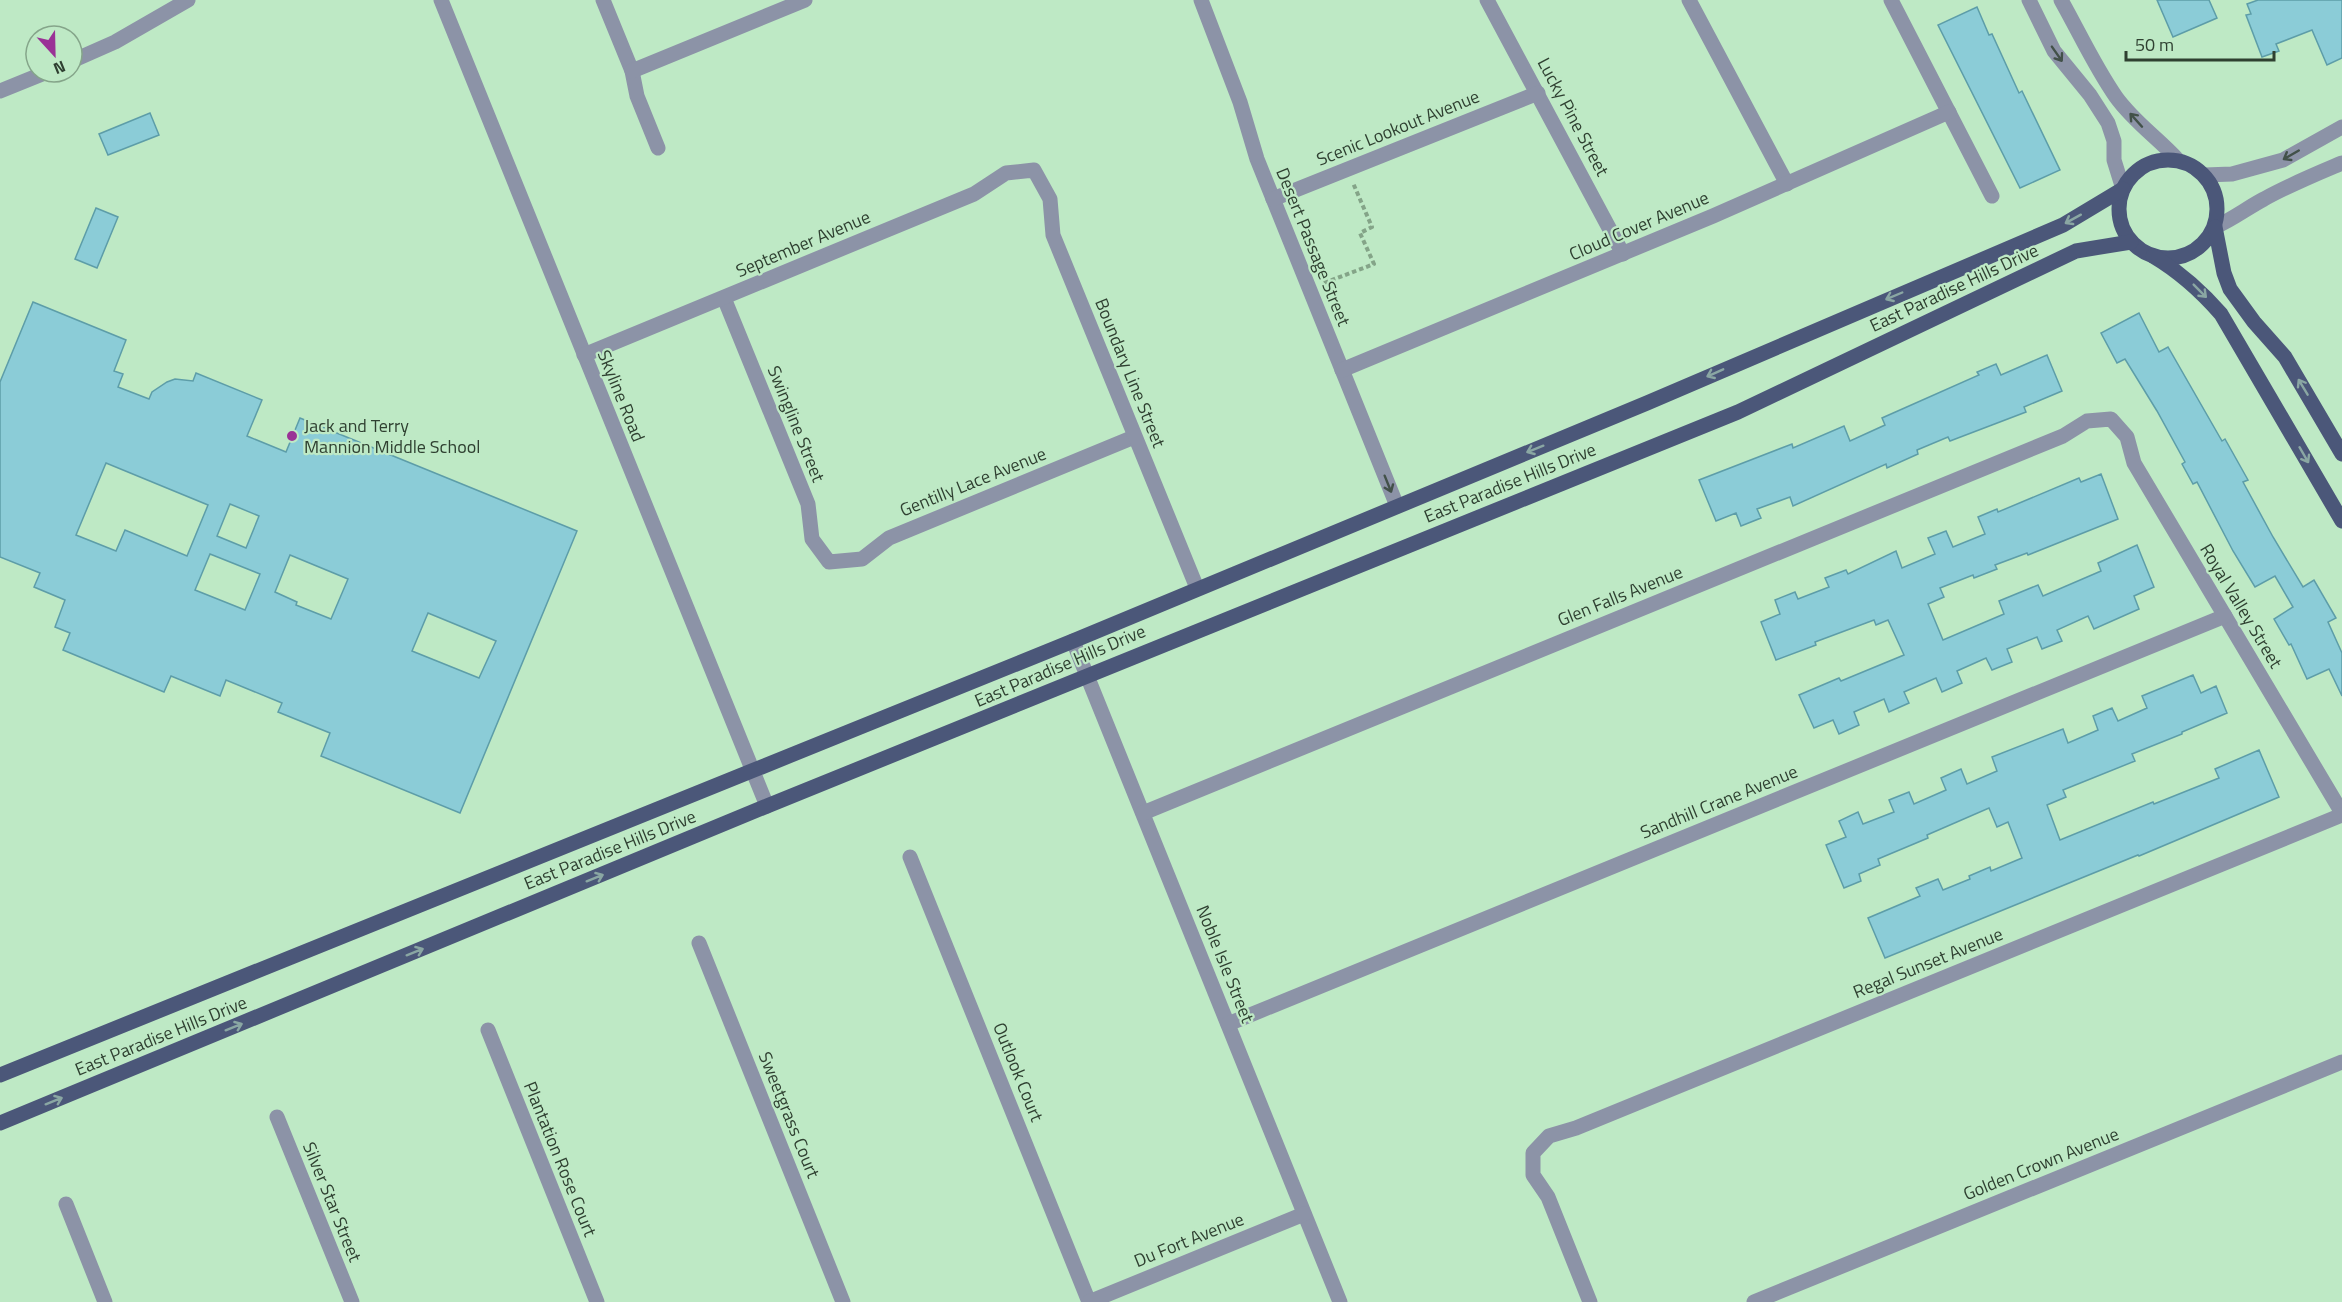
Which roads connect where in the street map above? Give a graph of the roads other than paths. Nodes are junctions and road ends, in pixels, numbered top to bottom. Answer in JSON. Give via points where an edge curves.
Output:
{"nodes":[{"id":1,"x":188,"y":0,"type":"edge"},
{"id":2,"x":441,"y":0,"type":"edge"},
{"id":3,"x":603,"y":0,"type":"edge"},
{"id":4,"x":805,"y":0,"type":"edge"},
{"id":5,"x":1201,"y":0,"type":"edge"},
{"id":6,"x":1487,"y":0,"type":"edge"},
{"id":7,"x":1689,"y":0,"type":"edge"},
{"id":8,"x":1891,"y":0,"type":"edge"},
{"id":9,"x":2029,"y":0,"type":"edge"},
{"id":10,"x":2061,"y":0,"type":"edge"},
{"id":11,"x":84,"y":56,"type":"edge"},
{"id":12,"x":632,"y":71,"type":"junction"},
{"id":13,"x":24,"y":81,"type":"edge"},
{"id":14,"x":0,"y":91,"type":"edge"},
{"id":15,"x":1538,"y":93,"type":"junction"},
{"id":16,"x":1949,"y":112,"type":"junction"},
{"id":17,"x":2342,"y":127,"type":"edge"},
{"id":18,"x":658,"y":148,"type":"dead end"},
{"id":19,"x":2178,"y":160,"type":"junction"},
{"id":20,"x":2342,"y":163,"type":"edge"},
{"id":21,"x":1034,"y":170,"type":"joint"},
{"id":22,"x":2205,"y":175,"type":"junction"},
{"id":23,"x":1787,"y":184,"type":"junction"},
{"id":24,"x":2123,"y":189,"type":"junction"},
{"id":25,"x":1992,"y":196,"type":"dead end"},
{"id":26,"x":1273,"y":199,"type":"junction"},
{"id":27,"x":2215,"y":227,"type":"junction"},
{"id":28,"x":2132,"y":242,"type":"junction"},
{"id":29,"x":1623,"y":254,"type":"junction"},
{"id":30,"x":2153,"y":256,"type":"junction"},
{"id":31,"x":724,"y":298,"type":"junction"},
{"id":32,"x":584,"y":355,"type":"junction"},
{"id":33,"x":1342,"y":370,"type":"junction"},
{"id":34,"x":2111,"y":419,"type":"joint"},
{"id":35,"x":1134,"y":437,"type":"junction"},
{"id":36,"x":2342,"y":454,"type":"edge"},
{"id":37,"x":1397,"y":506,"type":"junction"},
{"id":38,"x":2342,"y":521,"type":"edge"},
{"id":39,"x":829,"y":562,"type":"joint"},
{"id":40,"x":1197,"y":588,"type":"junction"},
{"id":41,"x":2225,"y":616,"type":"junction"},
{"id":42,"x":1073,"y":641,"type":"junction"},
{"id":43,"x":1088,"y":677,"type":"junction"},
{"id":44,"x":752,"y":770,"type":"junction"},
{"id":45,"x":767,"y":806,"type":"junction"},
{"id":46,"x":1143,"y":813,"type":"junction"},
{"id":47,"x":2342,"y":814,"type":"edge"},
{"id":48,"x":910,"y":857,"type":"dead end"},
{"id":49,"x":699,"y":943,"type":"dead end"},
{"id":50,"x":1228,"y":1024,"type":"junction"},
{"id":51,"x":488,"y":1030,"type":"dead end"},
{"id":52,"x":2342,"y":1062,"type":"edge"},
{"id":53,"x":0,"y":1075,"type":"edge"},
{"id":54,"x":277,"y":1117,"type":"dead end"},
{"id":55,"x":0,"y":1123,"type":"edge"},
{"id":56,"x":66,"y":1204,"type":"dead end"},
{"id":57,"x":1304,"y":1214,"type":"junction"},
{"id":58,"x":105,"y":1302,"type":"edge"},
{"id":59,"x":352,"y":1302,"type":"edge"},
{"id":60,"x":597,"y":1302,"type":"edge"},
{"id":61,"x":843,"y":1302,"type":"edge"},
{"id":62,"x":1089,"y":1302,"type":"edge"},
{"id":63,"x":1340,"y":1302,"type":"edge"},
{"id":64,"x":1590,"y":1302,"type":"edge"},
{"id":65,"x":1754,"y":1302,"type":"edge"}],
"edges":[{"from":1,"to":11,"type":"street"},
{"from":2,"to":32,"type":"street","name":"Skyline Road"},
{"from":3,"to":12,"type":"street"},
{"from":4,"to":12,"type":"street"},
{"from":5,"to":26,"type":"street","name":"Desert Passage Street"},
{"from":6,"to":15,"type":"street","name":"Lucky Pine Street"},
{"from":7,"to":23,"type":"street"},
{"from":8,"to":16,"type":"street"},
{"from":9,"to":24,"type":"street","one_way":true,"via":[[2054,51],[2108,123]]},
{"from":19,"to":10,"type":"street","one_way":true,"via":[[2140,126],[2116,96]]},
{"from":12,"to":18,"type":"street","via":[[637,96]]},
{"from":13,"to":14,"type":"street"},
{"from":15,"to":26,"type":"street","name":"Scenic Lookout Avenue"},
{"from":15,"to":29,"type":"street","name":"Lucky Pine Street"},
{"from":16,"to":23,"type":"street","name":"Cloud Cover Avenue"},
{"from":16,"to":25,"type":"street"},
{"from":17,"to":22,"type":"street","one_way":true,"via":[[2283,160],[2232,174]]},
{"from":19,"to":22,"type":"main road"},
{"from":19,"to":24,"type":"main road","via":[[2145,165]]},
{"from":20,"to":27,"type":"street","via":[[2290,185]]},
{"from":21,"to":31,"type":"street","name":"September Avenue","via":[[1006,173],[974,194]]},
{"from":21,"to":35,"type":"street","name":"Boundary Line Street","via":[[1050,199],[1053,235]]},
{"from":22,"to":27,"type":"main road","via":[[2217,199]]},
{"from":23,"to":29,"type":"street","name":"Cloud Cover Avenue"},
{"from":24,"to":28,"type":"main road","via":[[2119,217]]},
{"from":24,"to":37,"type":"main road","name":"East Paradise Hills Drive","one_way":true,"via":[[2063,225]]},
{"from":26,"to":33,"type":"street","name":"Desert Passage Street"},
{"from":27,"to":30,"type":"main road","via":[[2196,250],[2168,258]]},
{"from":36,"to":27,"type":"main road","one_way":true,"via":[[2285,357],[2230,289]]},
{"from":28,"to":30,"type":"main road"},
{"from":28,"to":43,"type":"main road","name":"East Paradise Hills Drive","via":[[2076,251],[1738,412]]},
{"from":29,"to":33,"type":"street","name":"Cloud Cover Avenue"},
{"from":30,"to":38,"type":"main road","one_way":true,"via":[[2200,289],[2221,314]]},
{"from":31,"to":32,"type":"street","name":"September Avenue"},
{"from":31,"to":39,"type":"street","name":"Swingline Street","via":[[808,504],[812,539]]},
{"from":32,"to":44,"type":"street","name":"Skyline Road"},
{"from":33,"to":37,"type":"street","name":"Desert Passage Street","one_way":true},
{"from":34,"to":41,"type":"street","name":"Royal Valley Street","via":[[2127,438],[2134,463]]},
{"from":34,"to":46,"type":"street","name":"Glen Falls Avenue","via":[[2086,421],[2052,440]]},
{"from":35,"to":39,"type":"street","name":"Gentilly Lace Avenue","via":[[889,538],[862,559]]},
{"from":35,"to":40,"type":"street","name":"Boundary Line Street"},
{"from":37,"to":40,"type":"main road","name":"East Paradise Hills Drive"},
{"from":40,"to":42,"type":"main road","name":"East Paradise Hills Drive"},
{"from":41,"to":47,"type":"street","name":"Royal Valley Street"},
{"from":41,"to":50,"type":"street","name":"Sandhill Crane Avenue"},
{"from":42,"to":43,"type":"street","name":"Noble Isle Street"},
{"from":42,"to":44,"type":"main road","name":"East Paradise Hills Drive"},
{"from":43,"to":45,"type":"main road","name":"East Paradise Hills Drive"},
{"from":43,"to":46,"type":"street","name":"Noble Isle Street"},
{"from":44,"to":45,"type":"street","name":"Skyline Road"},
{"from":44,"to":53,"type":"main road","name":"East Paradise Hills Drive"},
{"from":55,"to":45,"type":"main road","name":"East Paradise Hills Drive","one_way":true},
{"from":46,"to":50,"type":"street","name":"Noble Isle Street"},
{"from":47,"to":64,"type":"street","name":"Regal Sunset Avenue","via":[[1550,1136],[1533,1153],[1533,1175],[1548,1197]]},
{"from":48,"to":62,"type":"street","name":"Outlook Court"},
{"from":49,"to":61,"type":"street","name":"Sweetgrass Court"},
{"from":50,"to":57,"type":"street","name":"Noble Isle Street"},
{"from":51,"to":60,"type":"street","name":"Plantation Rose Court"},
{"from":52,"to":65,"type":"street","name":"Golden Crown Avenue"},
{"from":54,"to":59,"type":"street","name":"Silver Star Street"},
{"from":56,"to":58,"type":"street"},
{"from":57,"to":62,"type":"street","name":"Du Fort Avenue"},
{"from":57,"to":63,"type":"street","name":"Noble Isle Street"}]}
